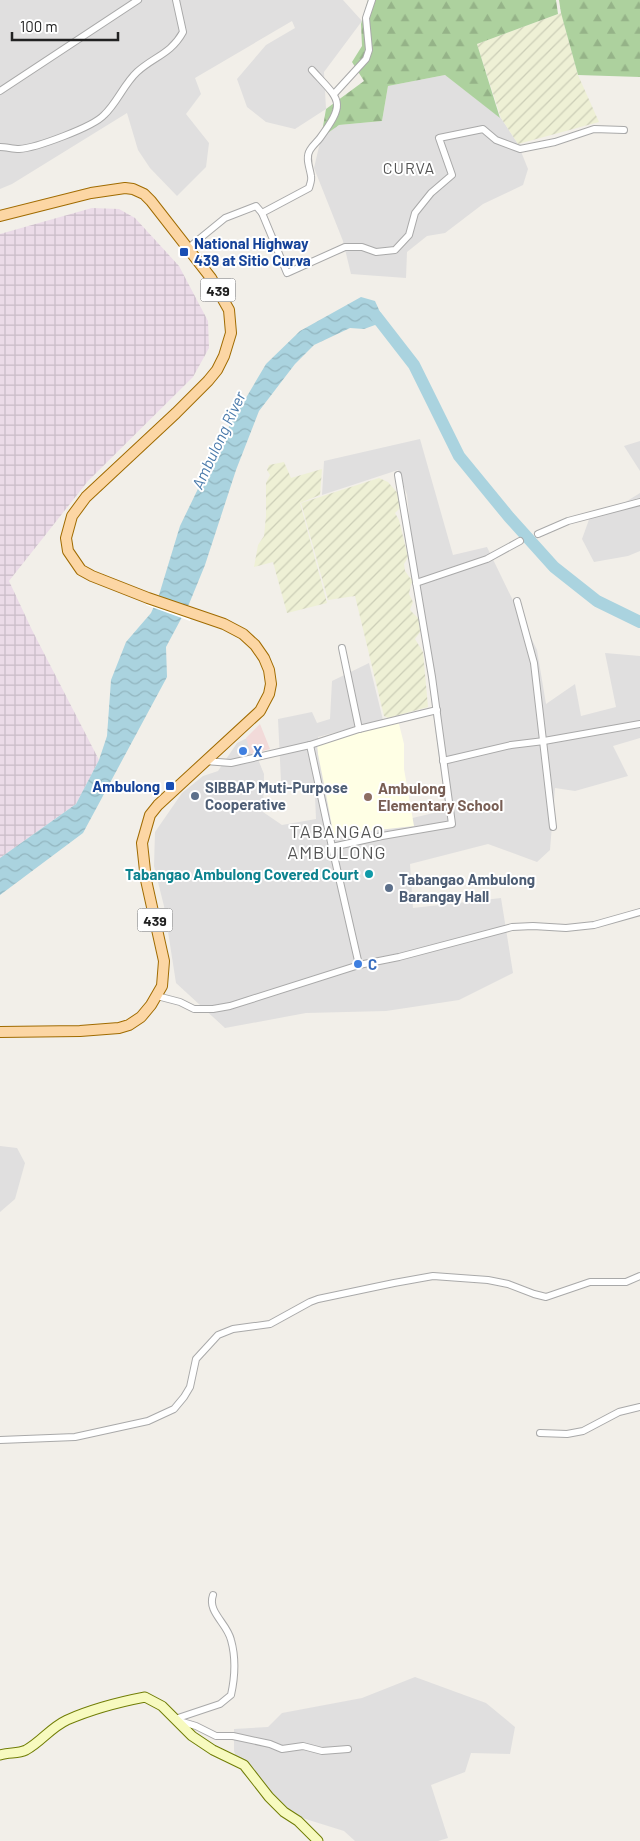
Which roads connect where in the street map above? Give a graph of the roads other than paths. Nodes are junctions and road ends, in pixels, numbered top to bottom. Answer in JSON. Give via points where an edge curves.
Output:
{"nodes":[{"id":1,"x":138,"y":0,"type":"edge"},
{"id":2,"x":176,"y":0,"type":"edge"},
{"id":3,"x":372,"y":0,"type":"edge"},
{"id":4,"x":312,"y":70,"type":"dead end"},
{"id":5,"x":0,"y":91,"type":"edge"},
{"id":6,"x":334,"y":94,"type":"junction"},
{"id":7,"x":624,"y":130,"type":"dead end"},
{"id":8,"x":0,"y":147,"type":"edge"},
{"id":9,"x":262,"y":214,"type":"junction"},
{"id":10,"x":0,"y":216,"type":"edge"},
{"id":11,"x":187,"y":249,"type":"junction"},
{"id":12,"x":398,"y":475,"type":"dead end"},
{"id":13,"x":640,"y":502,"type":"edge"},
{"id":14,"x":538,"y":534,"type":"dead end"},
{"id":15,"x":520,"y":541,"type":"dead end"},
{"id":16,"x":416,"y":584,"type":"junction"},
{"id":17,"x":517,"y":601,"type":"dead end"},
{"id":18,"x":342,"y":648,"type":"dead end"},
{"id":19,"x":437,"y":710,"type":"junction"},
{"id":20,"x":640,"y":724,"type":"edge"},
{"id":21,"x":359,"y":729,"type":"junction"},
{"id":22,"x":544,"y":741,"type":"junction"},
{"id":23,"x":310,"y":745,"type":"junction"},
{"id":24,"x":205,"y":761,"type":"junction"},
{"id":25,"x":443,"y":761,"type":"junction"},
{"id":26,"x":553,"y":827,"type":"dead end"},
{"id":27,"x":332,"y":847,"type":"junction"},
{"id":28,"x":640,"y":912,"type":"edge"},
{"id":29,"x":359,"y":965,"type":"junction"},
{"id":30,"x":157,"y":996,"type":"junction"},
{"id":31,"x":0,"y":1032,"type":"edge"},
{"id":32,"x":640,"y":1276,"type":"edge"},
{"id":33,"x":640,"y":1407,"type":"edge"},
{"id":34,"x":540,"y":1433,"type":"dead end"},
{"id":35,"x":0,"y":1440,"type":"edge"},
{"id":36,"x":212,"y":1594,"type":"dead end"},
{"id":37,"x":176,"y":1720,"type":"junction"},
{"id":38,"x":348,"y":1749,"type":"dead end"},
{"id":39,"x":0,"y":1755,"type":"edge"},
{"id":40,"x":318,"y":1841,"type":"edge"}],
"edges":[{"from":1,"to":5,"type":"street"},
{"from":2,"to":8,"type":"street","via":[[183,32],[178,41],[165,54],[137,72],[97,122],[39,145],[20,149]]},
{"from":3,"to":6,"type":"street","via":[[366,18],[369,50],[366,59]]},
{"from":4,"to":6,"type":"street"},
{"from":6,"to":9,"type":"street","via":[[338,104],[336,114],[309,151],[308,166],[312,177],[309,188]]},
{"from":7,"to":9,"type":"street","via":[[594,129],[520,149],[496,140],[483,129],[439,138],[452,175],[415,212],[409,235],[395,250],[376,252],[362,247],[345,247],[287,273]]},
{"from":9,"to":11,"type":"street","via":[[256,206],[225,218]]},
{"from":10,"to":11,"type":"main road","number":"439","via":[[91,193],[133,189],[144,194]]},
{"from":11,"to":24,"type":"main road","number":"439","via":[[211,278],[229,310],[231,333],[224,356],[208,381],[176,414],[86,497],[72,516],[66,538],[68,552],[81,570],[148,598],[224,624],[255,644],[264,658],[271,684],[260,711]]},
{"from":12,"to":16,"type":"street"},
{"from":13,"to":14,"type":"street","via":[[568,521]]},
{"from":15,"to":16,"type":"street","via":[[487,558]]},
{"from":16,"to":19,"type":"street"},
{"from":17,"to":22,"type":"street","via":[[534,662]]},
{"from":18,"to":21,"type":"street"},
{"from":19,"to":21,"type":"street"},
{"from":19,"to":25,"type":"street"},
{"from":20,"to":22,"type":"street"},
{"from":21,"to":23,"type":"street"},
{"from":22,"to":25,"type":"street"},
{"from":22,"to":26,"type":"street"},
{"from":23,"to":24,"type":"street","via":[[231,763]]},
{"from":23,"to":27,"type":"street"},
{"from":24,"to":30,"type":"main road","number":"439","via":[[150,815],[142,843],[146,880],[164,961],[162,986]]},
{"from":25,"to":27,"type":"street","via":[[452,824]]},
{"from":27,"to":29,"type":"street"},
{"from":28,"to":29,"type":"street","via":[[594,925],[512,927]]},
{"from":29,"to":30,"type":"street","via":[[213,1009],[194,1009]]},
{"from":30,"to":31,"type":"main road","number":"439","via":[[141,1017],[119,1028]]},
{"from":32,"to":35,"type":"street","via":[[626,1282],[590,1282],[546,1297],[488,1280],[433,1276],[318,1299],[270,1324],[233,1329],[218,1335],[196,1359],[190,1387],[184,1397],[174,1409],[148,1421],[75,1437]]},
{"from":33,"to":34,"type":"street","via":[[619,1412],[583,1431]]},
{"from":36,"to":37,"type":"street","via":[[212,1608],[231,1640],[235,1670],[231,1695],[220,1704]]},
{"from":37,"to":38,"type":"street","via":[[216,1736],[233,1736],[282,1750],[303,1746],[322,1751]]},
{"from":37,"to":39,"type":"street","via":[[162,1706],[145,1697],[66,1721],[22,1752]]},
{"from":37,"to":40,"type":"street","via":[[213,1750],[244,1765],[279,1807]]}]}
